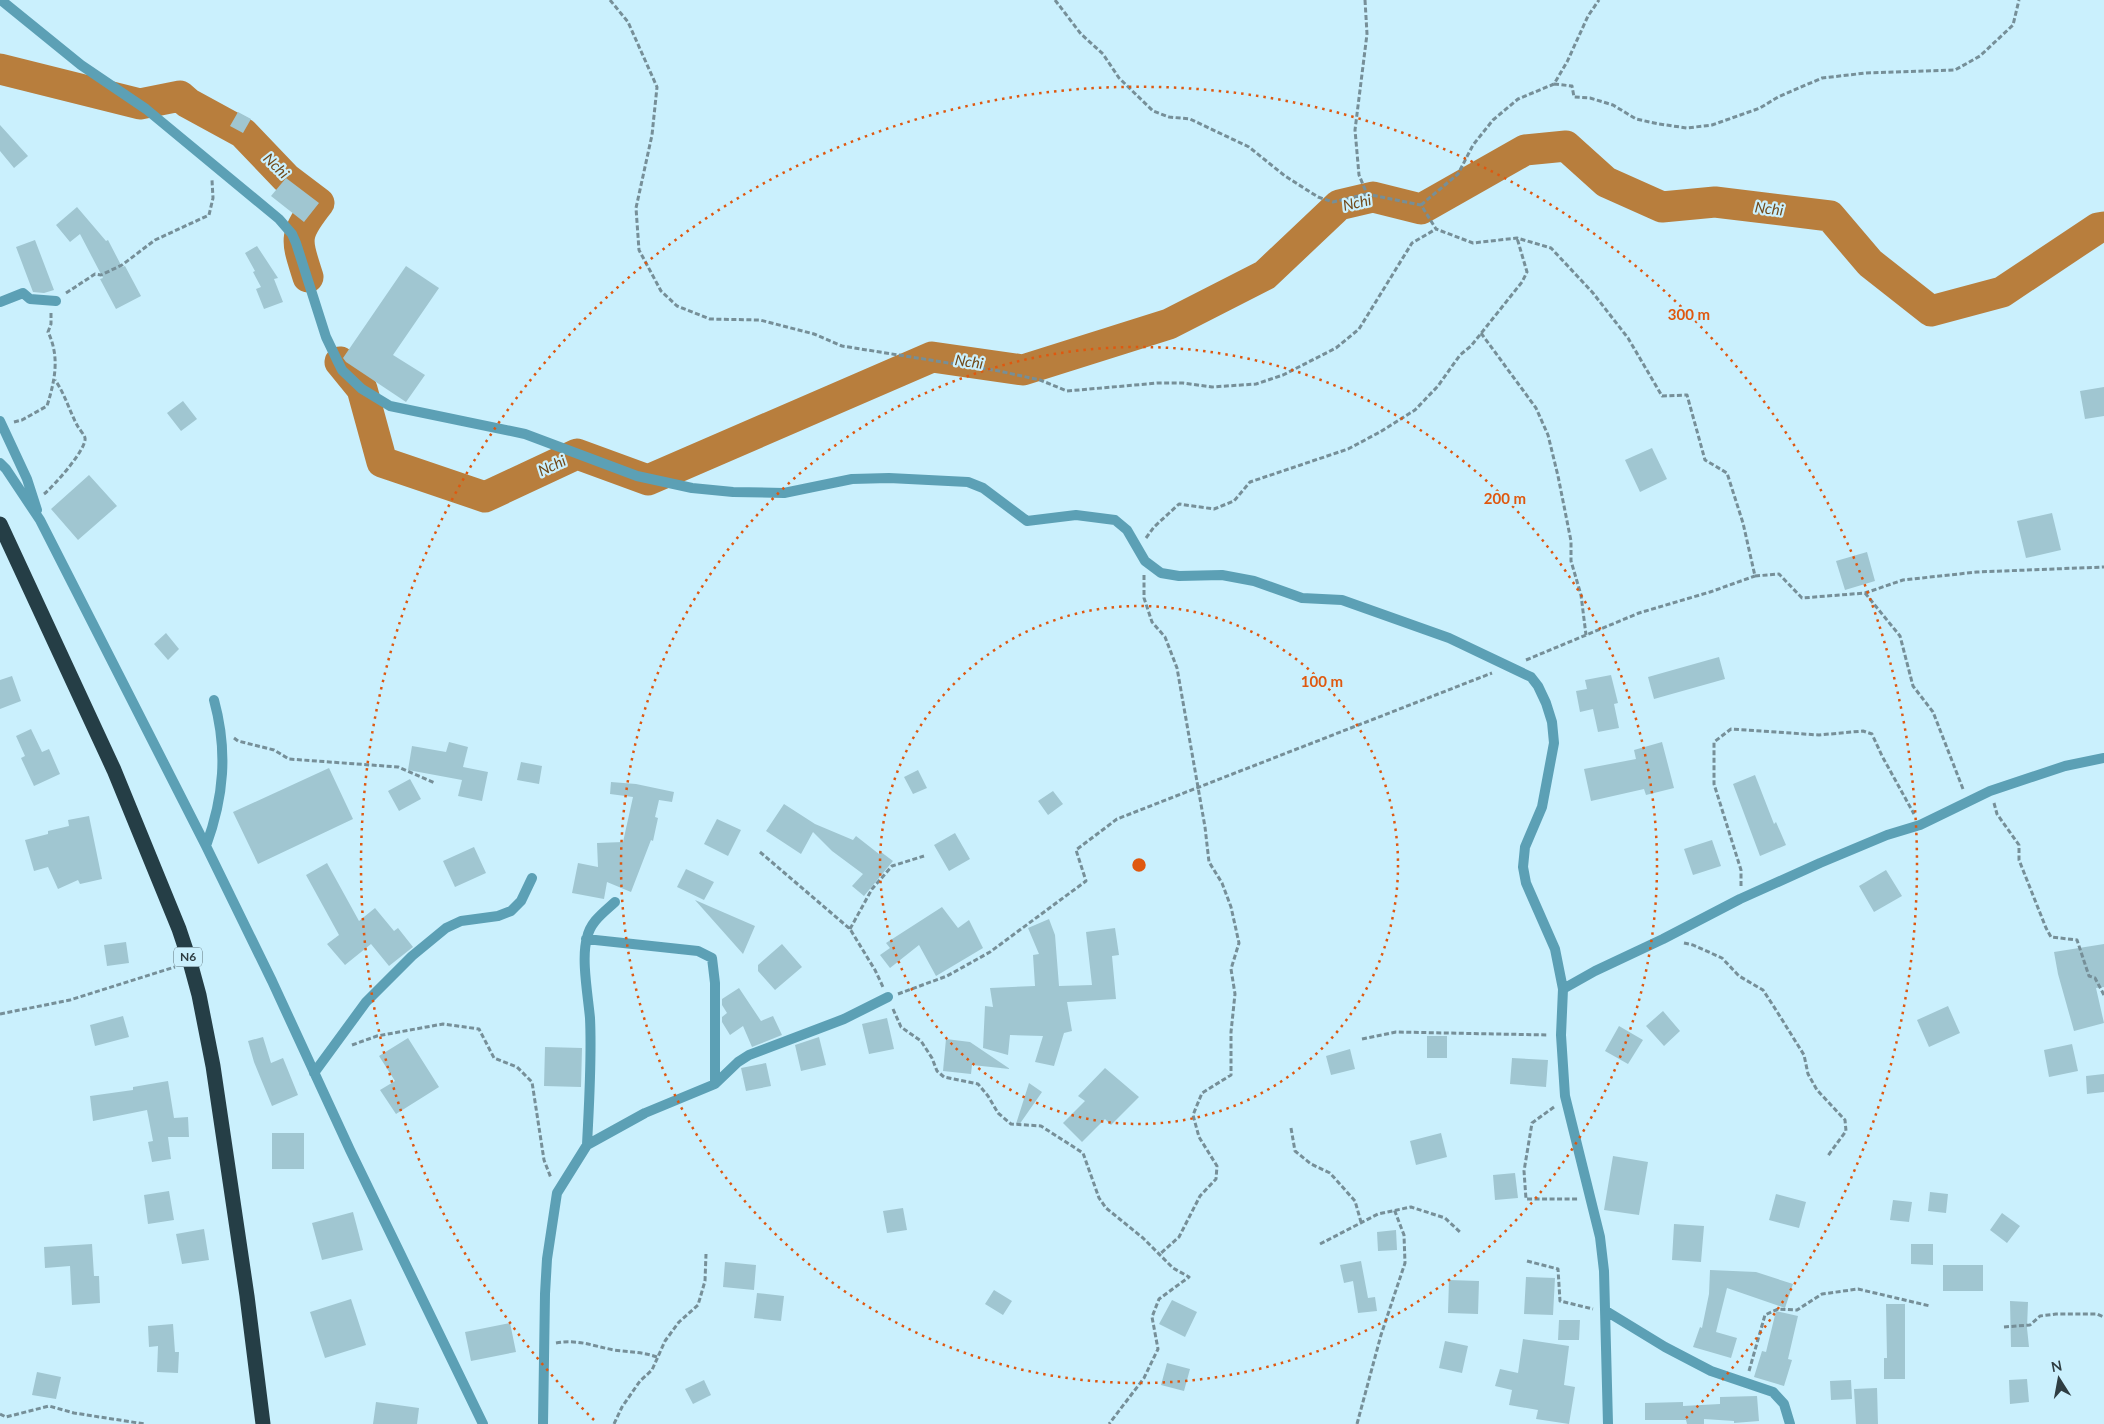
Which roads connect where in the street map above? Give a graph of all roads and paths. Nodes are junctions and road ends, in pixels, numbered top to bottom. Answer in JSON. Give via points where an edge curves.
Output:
{"nodes":[{"id":1,"x":1,"y":0,"type":"edge"},
{"id":2,"x":610,"y":0,"type":"edge"},
{"id":3,"x":1055,"y":0,"type":"edge"},
{"id":4,"x":1365,"y":0,"type":"edge"},
{"id":5,"x":1600,"y":0,"type":"edge"},
{"id":6,"x":2019,"y":0,"type":"edge"},
{"id":7,"x":1554,"y":84,"type":"junction"},
{"id":8,"x":211,"y":162,"type":"junction"},
{"id":9,"x":1367,"y":194,"type":"junction"},
{"id":10,"x":1421,"y":205,"type":"junction"},
{"id":11,"x":1436,"y":229,"type":"junction"},
{"id":12,"x":1517,"y":238,"type":"junction"},
{"id":13,"x":56,"y":300,"type":"junction"},
{"id":14,"x":0,"y":302,"type":"edge"},
{"id":15,"x":1481,"y":333,"type":"junction"},
{"id":16,"x":54,"y":380,"type":"junction"},
{"id":17,"x":1,"y":423,"type":"edge"},
{"id":18,"x":0,"y":463,"type":"edge"},
{"id":19,"x":34,"y":497,"type":"junction"},
{"id":20,"x":40,"y":520,"type":"junction"},
{"id":21,"x":0,"y":524,"type":"edge"},
{"id":22,"x":1138,"y":548,"type":"junction"},
{"id":23,"x":1146,"y":561,"type":"junction"},
{"id":24,"x":2104,"y":567,"type":"edge"},
{"id":25,"x":1755,"y":576,"type":"junction"},
{"id":26,"x":1865,"y":593,"type":"junction"},
{"id":27,"x":1586,"y":635,"type":"junction"},
{"id":28,"x":1510,"y":666,"type":"junction"},
{"id":29,"x":214,"y":700,"type":"dead end"},
{"id":30,"x":221,"y":728,"type":"junction"},
{"id":31,"x":2104,"y":758,"type":"edge"},
{"id":32,"x":435,"y":783,"type":"dead end"},
{"id":33,"x":1198,"y":787,"type":"junction"},
{"id":34,"x":1990,"y":791,"type":"junction"},
{"id":35,"x":1968,"y":802,"type":"junction"},
{"id":36,"x":1920,"y":825,"type":"junction"},
{"id":37,"x":206,"y":846,"type":"junction"},
{"id":38,"x":760,"y":852,"type":"dead end"},
{"id":39,"x":924,"y":856,"type":"dead end"},
{"id":40,"x":532,"y":878,"type":"dead end"},
{"id":41,"x":1740,"y":899,"type":"junction"},
{"id":42,"x":614,"y":902,"type":"dead end"},
{"id":43,"x":850,"y":930,"type":"junction"},
{"id":44,"x":586,"y":939,"type":"junction"},
{"id":45,"x":1663,"y":939,"type":"junction"},
{"id":46,"x":190,"y":962,"type":"junction"},
{"id":47,"x":1563,"y":989,"type":"junction"},
{"id":48,"x":2104,"y":995,"type":"edge"},
{"id":49,"x":888,"y":997,"type":"junction"},
{"id":50,"x":0,"y":1014,"type":"edge"},
{"id":51,"x":1562,"y":1035,"type":"junction"},
{"id":52,"x":1362,"y":1039,"type":"dead end"},
{"id":53,"x":334,"y":1048,"type":"junction"},
{"id":54,"x":314,"y":1073,"type":"junction"},
{"id":55,"x":715,"y":1084,"type":"junction"},
{"id":56,"x":1565,"y":1096,"type":"junction"},
{"id":57,"x":1291,"y":1128,"type":"dead end"},
{"id":58,"x":588,"y":1145,"type":"junction"},
{"id":59,"x":1828,"y":1157,"type":"dead end"},
{"id":60,"x":557,"y":1193,"type":"junction"},
{"id":61,"x":1590,"y":1199,"type":"junction"},
{"id":62,"x":1394,"y":1209,"type":"junction"},
{"id":63,"x":1362,"y":1222,"type":"junction"},
{"id":64,"x":1461,"y":1233,"type":"dead end"},
{"id":65,"x":1320,"y":1244,"type":"dead end"},
{"id":66,"x":706,"y":1254,"type":"dead end"},
{"id":67,"x":1160,"y":1254,"type":"junction"},
{"id":68,"x":1527,"y":1261,"type":"dead end"},
{"id":69,"x":1930,"y":1306,"type":"dead end"},
{"id":70,"x":1606,"y":1311,"type":"junction"},
{"id":71,"x":2104,"y":1317,"type":"edge"},
{"id":72,"x":2004,"y":1326,"type":"dead end"},
{"id":73,"x":545,"y":1345,"type":"junction"},
{"id":74,"x":658,"y":1357,"type":"junction"},
{"id":75,"x":1746,"y":1384,"type":"junction"},
{"id":76,"x":0,"y":1414,"type":"edge"},
{"id":77,"x":145,"y":1424,"type":"edge"},
{"id":78,"x":263,"y":1424,"type":"edge"},
{"id":79,"x":483,"y":1424,"type":"edge"},
{"id":80,"x":544,"y":1424,"type":"edge"},
{"id":81,"x":614,"y":1424,"type":"edge"},
{"id":82,"x":1109,"y":1424,"type":"edge"},
{"id":83,"x":1357,"y":1424,"type":"edge"},
{"id":84,"x":1608,"y":1424,"type":"edge"},
{"id":85,"x":1790,"y":1424,"type":"edge"}],
"edges":[{"from":1,"to":8,"type":"street"},
{"from":2,"to":11,"type":"path","via":[[628,22],[657,87],[652,135],[636,208],[639,250],[661,291],[677,306],[710,319],[760,320],[814,334],[842,346],[999,371],[1040,380],[1068,391],[1158,383],[1212,387],[1256,384],[1283,375],[1336,348],[1359,329],[1412,243]]},
{"from":3,"to":9,"type":"path","via":[[1081,34],[1103,54],[1119,78],[1154,111],[1169,117],[1190,119],[1249,147],[1318,197],[1333,202]]},
{"from":4,"to":9,"type":"path","via":[[1367,34],[1355,130],[1360,175]]},
{"from":5,"to":7,"type":"path","via":[[1588,16]]},
{"from":6,"to":7,"type":"path","via":[[2014,25],[1980,56],[1955,70],[1822,78],[1760,108],[1712,125],[1687,128],[1636,118],[1613,105],[1574,97],[1572,86]]},
{"from":7,"to":10,"type":"path","via":[[1518,99],[1493,120],[1473,145],[1458,174]]},
{"from":8,"to":13,"type":"path","via":[[213,198],[209,215],[156,240],[122,265],[101,275],[95,274]]},
{"from":8,"to":22,"type":"street","via":[[266,207],[292,234],[326,337],[342,370],[362,389],[390,406],[525,434],[637,476],[692,488],[784,493],[852,479],[968,482],[983,488],[1027,522],[1076,515],[1115,520],[1127,530]]},
{"from":9,"to":10,"type":"path"},
{"from":10,"to":11,"type":"path"},
{"from":11,"to":12,"type":"path","via":[[1473,243]]},
{"from":12,"to":15,"type":"path","via":[[1527,272]]},
{"from":12,"to":25,"type":"path","via":[[1551,248],[1593,293],[1628,338],[1662,396],[1687,395],[1706,460],[1726,472],[1743,523]]},
{"from":13,"to":14,"type":"street","via":[[30,298],[23,293]]},
{"from":13,"to":16,"type":"path","via":[[51,308],[48,332],[56,354]]},
{"from":15,"to":22,"type":"path","via":[[1415,410],[1380,432],[1348,449],[1250,482],[1234,500],[1214,509],[1179,504],[1154,527]]},
{"from":15,"to":27,"type":"path","via":[[1536,408],[1548,435],[1571,541],[1571,561],[1581,596]]},
{"from":16,"to":17,"type":"path","via":[[47,406],[22,420]]},
{"from":16,"to":19,"type":"path","via":[[85,438],[84,447],[50,489]]},
{"from":17,"to":19,"type":"street"},
{"from":18,"to":20,"type":"street"},
{"from":19,"to":20,"type":"street"},
{"from":20,"to":37,"type":"street"},
{"from":21,"to":46,"type":"highway","number":"N6","via":[[114,770]]},
{"from":22,"to":23,"type":"street"},
{"from":23,"to":28,"type":"street","via":[[1154,569],[1168,574],[1222,575],[1254,581],[1302,598],[1342,600],[1449,638]]},
{"from":23,"to":33,"type":"path","via":[[1144,598],[1152,622],[1165,637],[1177,668]]},
{"from":24,"to":26,"type":"path","via":[[1977,572],[1903,580]]},
{"from":25,"to":26,"type":"path","via":[[1779,574],[1802,598]]},
{"from":25,"to":27,"type":"path","via":[[1639,613]]},
{"from":26,"to":35,"type":"path","via":[[1900,636],[1913,686],[1933,712]]},
{"from":27,"to":28,"type":"path"},
{"from":28,"to":33,"type":"path"},
{"from":28,"to":47,"type":"street","via":[[1531,677],[1538,686],[1552,722],[1552,764],[1542,806],[1525,847],[1523,867],[1526,883],[1555,949]]},
{"from":29,"to":30,"type":"street"},
{"from":30,"to":32,"type":"path","via":[[238,741],[274,750],[290,759],[398,767]]},
{"from":30,"to":37,"type":"street","via":[[223,772]]},
{"from":31,"to":34,"type":"street","via":[[2065,766]]},
{"from":33,"to":49,"type":"path","via":[[1116,820],[1076,850],[1086,880],[990,952],[947,976]]},
{"from":33,"to":67,"type":"path","via":[[1206,827],[1208,862],[1225,891],[1239,942],[1231,969],[1235,994],[1231,1075],[1202,1093],[1193,1115],[1199,1137],[1217,1166],[1216,1179],[1200,1196],[1179,1237]]},
{"from":34,"to":35,"type":"street"},
{"from":34,"to":48,"type":"path","via":[[1997,814],[2019,845],[2020,860],[2051,937],[2076,940],[2089,976],[2096,978]]},
{"from":35,"to":36,"type":"street"},
{"from":36,"to":41,"type":"street","via":[[1887,835]]},
{"from":36,"to":41,"type":"path","via":[[1872,734],[1863,731],[1819,735],[1730,729],[1714,742],[1714,784],[1741,870]]},
{"from":37,"to":54,"type":"street"},
{"from":38,"to":43,"type":"path"},
{"from":39,"to":43,"type":"path","via":[[892,866],[872,889]]},
{"from":40,"to":53,"type":"street","via":[[512,911],[461,921],[446,928],[412,956],[366,1002]]},
{"from":41,"to":45,"type":"street"},
{"from":42,"to":44,"type":"street","via":[[591,925]]},
{"from":43,"to":49,"type":"path","via":[[876,970]]},
{"from":44,"to":55,"type":"street","via":[[698,951],[712,958]]},
{"from":44,"to":58,"type":"street","via":[[590,1018]]},
{"from":45,"to":47,"type":"street"},
{"from":45,"to":59,"type":"path","via":[[1693,945],[1722,958],[1739,976],[1762,990],[1804,1055],[1808,1074],[1817,1090],[1845,1120],[1846,1131]]},
{"from":46,"to":50,"type":"path","via":[[70,1000]]},
{"from":46,"to":78,"type":"highway","number":"N6","via":[[219,1104]]},
{"from":47,"to":51,"type":"street"},
{"from":49,"to":55,"type":"street","via":[[844,1019],[749,1055]]},
{"from":49,"to":67,"type":"path","via":[[902,1027],[921,1041],[937,1071],[944,1077],[978,1084],[998,1114],[1011,1124],[1041,1126],[1083,1153],[1099,1198],[1106,1208]]},
{"from":51,"to":52,"type":"path","via":[[1396,1032]]},
{"from":51,"to":56,"type":"street"},
{"from":53,"to":54,"type":"street"},
{"from":53,"to":60,"type":"path","via":[[443,1024],[479,1029],[494,1058],[517,1067],[532,1082],[544,1160]]},
{"from":54,"to":79,"type":"street"},
{"from":55,"to":58,"type":"street","via":[[645,1113]]},
{"from":56,"to":61,"type":"street"},
{"from":56,"to":61,"type":"path","via":[[1532,1123],[1524,1171],[1526,1199]]},
{"from":57,"to":63,"type":"path","via":[[1295,1151],[1310,1164],[1330,1173],[1355,1201]]},
{"from":58,"to":60,"type":"street"},
{"from":60,"to":73,"type":"street","via":[[547,1259]]},
{"from":61,"to":70,"type":"street","via":[[1600,1238]]},
{"from":62,"to":63,"type":"path"},
{"from":62,"to":64,"type":"path","via":[[1412,1207],[1446,1218]]},
{"from":62,"to":83,"type":"path","via":[[1404,1235],[1405,1263]]},
{"from":63,"to":65,"type":"path"},
{"from":66,"to":74,"type":"path","via":[[705,1281],[698,1305],[678,1322]]},
{"from":67,"to":82,"type":"path","via":[[1173,1268],[1189,1277],[1159,1299],[1152,1317],[1158,1349],[1144,1378]]},
{"from":68,"to":70,"type":"path","via":[[1558,1269],[1560,1301]]},
{"from":69,"to":75,"type":"path","via":[[1858,1289],[1822,1294],[1797,1310],[1778,1309],[1765,1315]]},
{"from":70,"to":75,"type":"street","via":[[1665,1348]]},
{"from":70,"to":84,"type":"street"},
{"from":71,"to":72,"type":"path","via":[[2097,1314],[2056,1314],[2040,1316],[2030,1324]]},
{"from":73,"to":74,"type":"path","via":[[571,1341],[612,1350],[646,1352]]},
{"from":73,"to":80,"type":"street"},
{"from":74,"to":81,"type":"path","via":[[652,1370],[622,1407]]},
{"from":75,"to":85,"type":"street","via":[[1773,1392],[1784,1404]]},
{"from":76,"to":77,"type":"path","via":[[6,1417],[49,1406]]}]}
